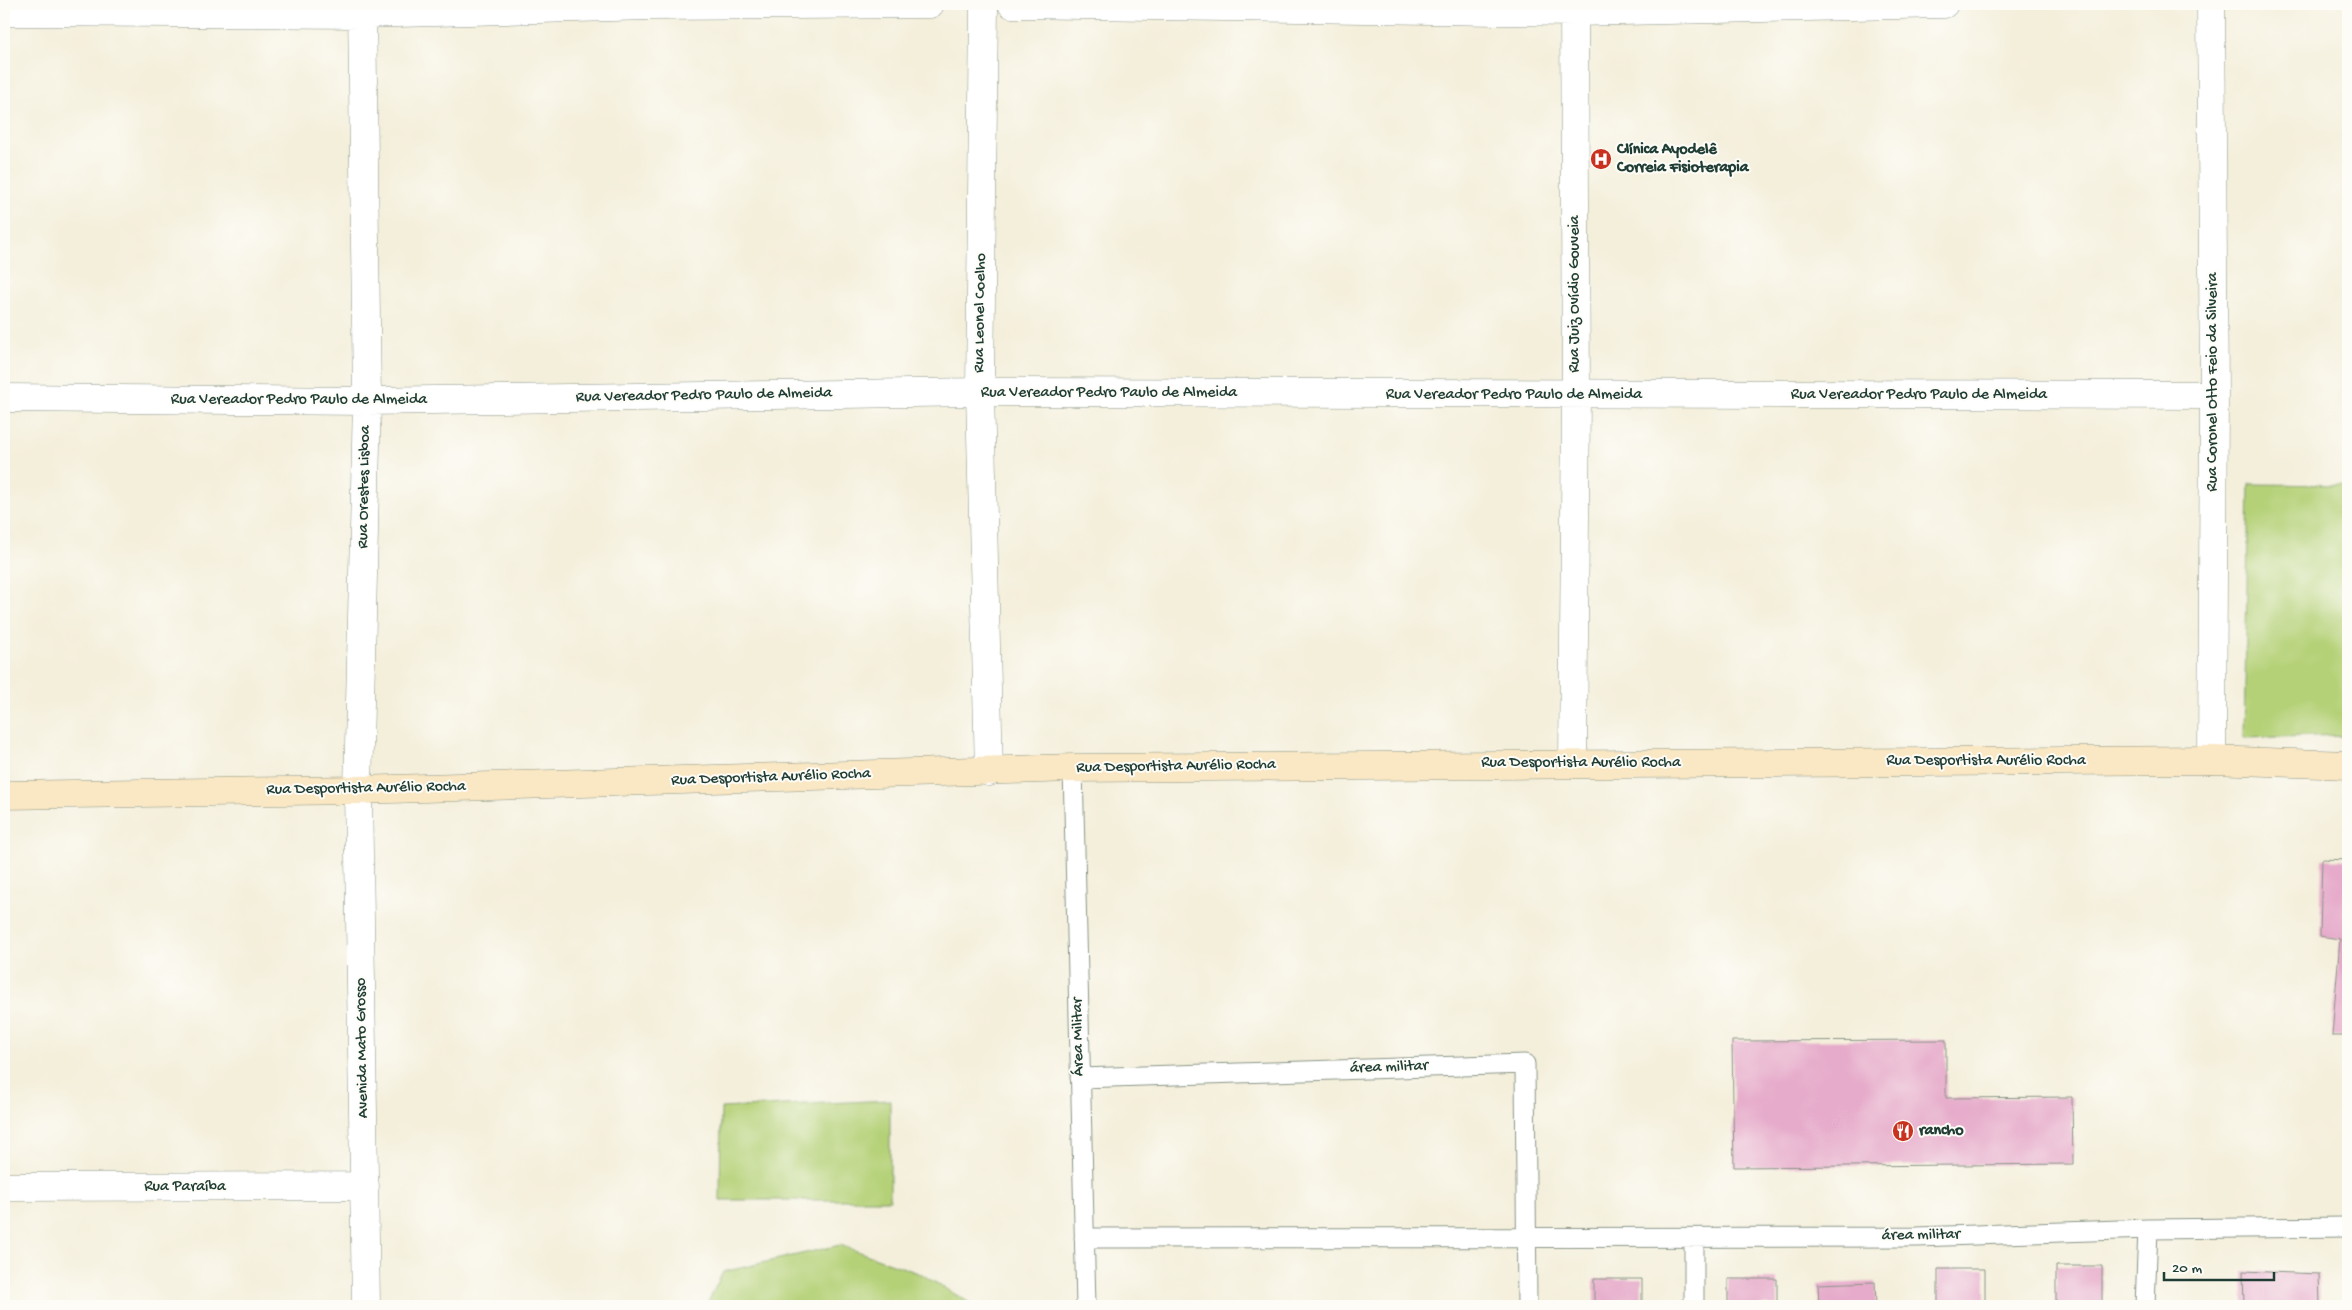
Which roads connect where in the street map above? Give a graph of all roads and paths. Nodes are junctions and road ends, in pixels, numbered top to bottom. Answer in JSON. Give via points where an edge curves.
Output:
{"nodes":[{"id":1,"x":930,"y":4,"type":"edge"},
{"id":2,"x":984,"y":4,"type":"edge"},
{"id":3,"x":1012,"y":4,"type":"edge"},
{"id":4,"x":1944,"y":4,"type":"edge"},
{"id":5,"x":2211,"y":4,"type":"edge"},
{"id":6,"x":649,"y":5,"type":"edge"},
{"id":7,"x":1574,"y":8,"type":"edge"},
{"id":8,"x":362,"y":9,"type":"edge"},
{"id":9,"x":4,"y":12,"type":"edge"},
{"id":10,"x":980,"y":392,"type":"junction"},
{"id":11,"x":1576,"y":396,"type":"junction"},
{"id":12,"x":2214,"y":396,"type":"junction"},
{"id":13,"x":4,"y":398,"type":"edge"},
{"id":14,"x":367,"y":401,"type":"junction"},
{"id":15,"x":2212,"y":760,"type":"junction"},
{"id":16,"x":1573,"y":763,"type":"junction"},
{"id":17,"x":2348,"y":765,"type":"edge"},
{"id":18,"x":1072,"y":768,"type":"junction"},
{"id":19,"x":989,"y":772,"type":"junction"},
{"id":20,"x":358,"y":790,"type":"junction"},
{"id":21,"x":4,"y":795,"type":"edge"},
{"id":22,"x":1080,"y":1078,"type":"junction"},
{"id":23,"x":365,"y":1186,"type":"junction"},
{"id":24,"x":4,"y":1187,"type":"edge"},
{"id":25,"x":2348,"y":1227,"type":"edge"},
{"id":26,"x":2148,"y":1229,"type":"junction"},
{"id":27,"x":1084,"y":1238,"type":"junction"},
{"id":28,"x":1526,"y":1238,"type":"junction"},
{"id":29,"x":1694,"y":1238,"type":"junction"},
{"id":30,"x":366,"y":1306,"type":"edge"},
{"id":31,"x":1086,"y":1306,"type":"edge"},
{"id":32,"x":1527,"y":1306,"type":"edge"},
{"id":33,"x":1694,"y":1306,"type":"edge"},
{"id":34,"x":2145,"y":1306,"type":"edge"}],
"edges":[{"from":1,"to":6,"type":"street"},
{"from":2,"to":10,"type":"street","name":"Rua Leonel Coelho"},
{"from":3,"to":7,"type":"street"},
{"from":4,"to":7,"type":"street"},
{"from":5,"to":12,"type":"street","name":"Rua Coronel Otto Feio da Silveira"},
{"from":6,"to":8,"type":"street"},
{"from":7,"to":11,"type":"street","name":"Rua Juiz Ovídio Gouveia"},
{"from":8,"to":9,"type":"street"},
{"from":8,"to":14,"type":"street","name":"Rua Orestes Lisboa"},
{"from":10,"to":11,"type":"street","name":"Rua Vereador Pedro Paulo de Almeida"},
{"from":10,"to":14,"type":"street","name":"Rua Vereador Pedro Paulo de Almeida"},
{"from":10,"to":19,"type":"street","name":"Rua Leonel Coelho"},
{"from":11,"to":12,"type":"street","name":"Rua Vereador Pedro Paulo de Almeida"},
{"from":11,"to":16,"type":"street","name":"Rua Juiz Ovídio Gouveia"},
{"from":12,"to":15,"type":"street","name":"Rua Coronel Otto Feio da Silveira"},
{"from":13,"to":14,"type":"street","name":"Rua Vereador Pedro Paulo de Almeida"},
{"from":14,"to":20,"type":"street","name":"Rua Orestes Lisboa"},
{"from":15,"to":16,"type":"street","name":"Rua Desportista Aurélio Rocha"},
{"from":15,"to":17,"type":"street","name":"Rua Desportista Aurélio Rocha"},
{"from":16,"to":18,"type":"street","name":"Rua Desportista Aurélio Rocha"},
{"from":18,"to":19,"type":"street","name":"Rua Desportista Aurélio Rocha"},
{"from":18,"to":22,"type":"lane","name":"Área Militar"},
{"from":19,"to":20,"type":"street","name":"Rua Desportista Aurélio Rocha"},
{"from":20,"to":21,"type":"street","name":"Rua Desportista Aurélio Rocha"},
{"from":20,"to":23,"type":"street","name":"Avenida Mato Grosso"},
{"from":22,"to":27,"type":"lane","name":"Área Militar"},
{"from":22,"to":28,"type":"lane","name":"área militar","via":[[1525,1064]]},
{"from":23,"to":24,"type":"street","name":"Rua Paraíba"},
{"from":23,"to":30,"type":"street","name":"Avenida Mato Grosso"},
{"from":25,"to":26,"type":"lane","name":"área militar"},
{"from":26,"to":29,"type":"lane","name":"área militar","via":[[1917,1237]]},
{"from":26,"to":34,"type":"lane"},
{"from":27,"to":28,"type":"lane","name":"área militar"},
{"from":27,"to":31,"type":"lane","name":"Área Militar"},
{"from":28,"to":29,"type":"lane","name":"área militar"},
{"from":28,"to":32,"type":"lane","name":"área militar"},
{"from":29,"to":33,"type":"lane"}]}
